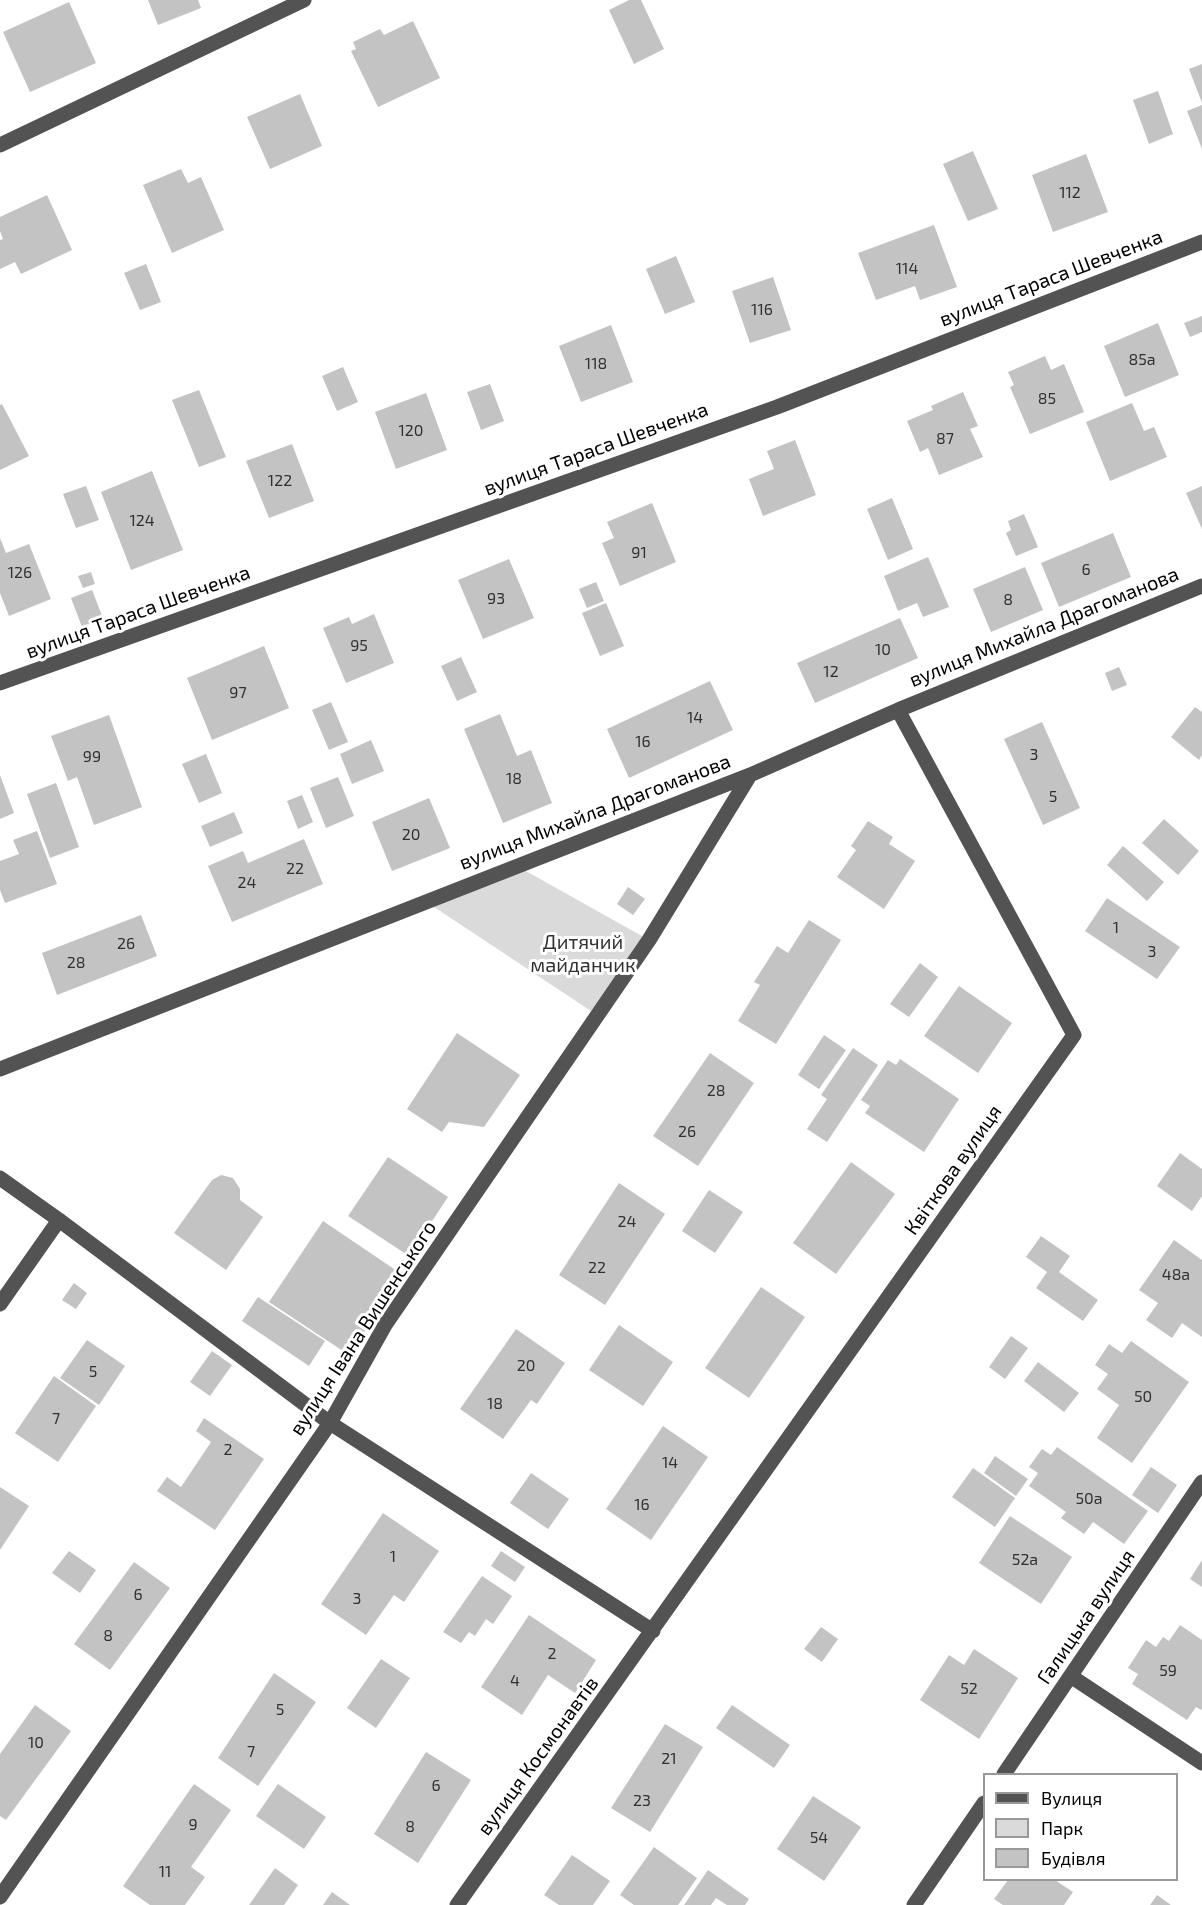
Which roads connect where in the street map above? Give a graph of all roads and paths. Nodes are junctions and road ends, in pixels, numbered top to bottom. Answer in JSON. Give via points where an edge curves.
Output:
{"nodes":[{"id":1,"x":304,"y":0,"type":"edge"},
{"id":2,"x":0,"y":145,"type":"edge"},
{"id":3,"x":1202,"y":242,"type":"edge"},
{"id":4,"x":1202,"y":586,"type":"edge"},
{"id":5,"x":0,"y":683,"type":"edge"},
{"id":6,"x":898,"y":710,"type":"junction"},
{"id":7,"x":750,"y":775,"type":"junction"},
{"id":8,"x":0,"y":1069,"type":"edge"},
{"id":9,"x":0,"y":1178,"type":"edge"},
{"id":10,"x":59,"y":1220,"type":"junction"},
{"id":11,"x":0,"y":1304,"type":"edge"},
{"id":12,"x":330,"y":1423,"type":"junction"},
{"id":13,"x":1202,"y":1482,"type":"edge"},
{"id":14,"x":653,"y":1631,"type":"junction"},
{"id":15,"x":1072,"y":1677,"type":"junction"},
{"id":16,"x":1202,"y":1763,"type":"edge"},
{"id":17,"x":1005,"y":1773,"type":"edge"},
{"id":18,"x":983,"y":1804,"type":"edge"},
{"id":19,"x":0,"y":1897,"type":"edge"},
{"id":20,"x":457,"y":1905,"type":"edge"},
{"id":21,"x":914,"y":1905,"type":"edge"}],
"edges":[{"from":1,"to":2,"type":"street"},
{"from":3,"to":5,"type":"street","name":"вулиця Тараса Шевченка","via":[[777,407]]},
{"from":4,"to":6,"type":"street","name":"вулиця Михайла Драгоманова"},
{"from":6,"to":7,"type":"street","name":"вулиця Михайла Драгоманова"},
{"from":6,"to":14,"type":"street","name":"Квіткова вулиця","via":[[1074,1035]]},
{"from":7,"to":8,"type":"street","name":"вулиця Михайла Драгоманова"},
{"from":7,"to":12,"type":"street","name":"вулиця Івана Вишенського","via":[[648,940],[385,1325]]},
{"from":9,"to":10,"type":"street"},
{"from":10,"to":11,"type":"street"},
{"from":10,"to":12,"type":"street"},
{"from":12,"to":14,"type":"street"},
{"from":12,"to":19,"type":"street","name":"вулиця Івана Вишенського"},
{"from":13,"to":15,"type":"street","name":"Галицька вулиця"},
{"from":14,"to":20,"type":"street","name":"вулиця Космонавтів"},
{"from":15,"to":16,"type":"street"},
{"from":15,"to":17,"type":"street","name":"Галицька вулиця"},
{"from":18,"to":21,"type":"street"}]}
